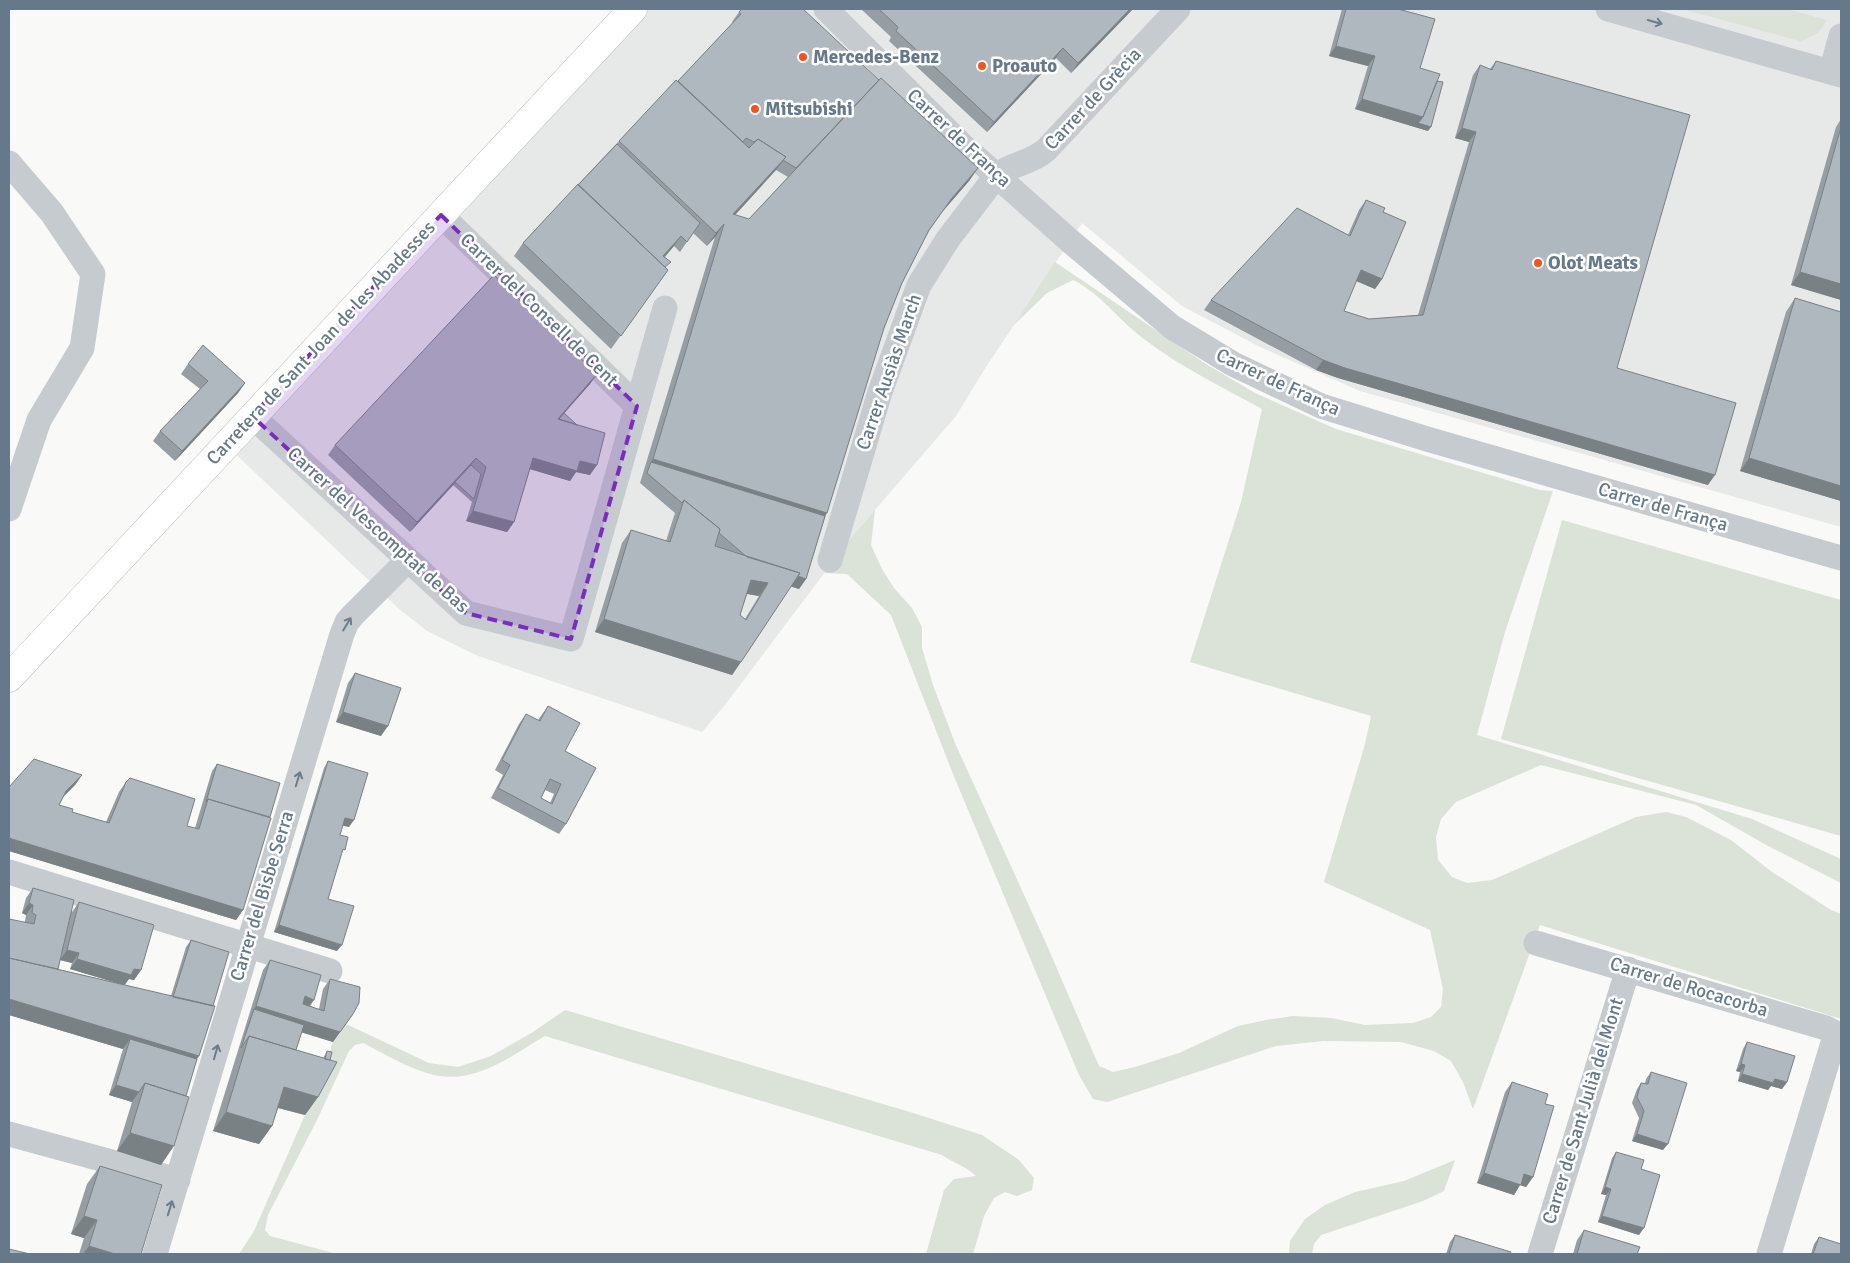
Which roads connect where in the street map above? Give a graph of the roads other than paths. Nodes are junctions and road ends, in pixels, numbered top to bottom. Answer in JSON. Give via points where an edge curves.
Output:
{"nodes":[{"id":1,"x":632,"y":9,"type":"edge"},
{"id":2,"x":826,"y":9,"type":"edge"},
{"id":3,"x":1178,"y":9,"type":"edge"},
{"id":4,"x":1608,"y":9,"type":"edge"},
{"id":5,"x":1841,"y":36,"type":"edge"},
{"id":6,"x":1836,"y":74,"type":"edge"},
{"id":7,"x":9,"y":162,"type":"edge"},
{"id":8,"x":998,"y":176,"type":"junction"},
{"id":9,"x":441,"y":215,"type":"junction"},
{"id":10,"x":665,"y":308,"type":"dead end"},
{"id":11,"x":637,"y":406,"type":"junction"},
{"id":12,"x":252,"y":416,"type":"junction"},
{"id":13,"x":9,"y":509,"type":"edge"},
{"id":14,"x":1841,"y":558,"type":"edge"},
{"id":15,"x":408,"y":560,"type":"junction"},
{"id":16,"x":830,"y":560,"type":"dead end"},
{"id":17,"x":571,"y":639,"type":"joint"},
{"id":18,"x":9,"y":678,"type":"edge"},
{"id":19,"x":9,"y":872,"type":"edge"},
{"id":20,"x":1536,"y":943,"type":"dead end"},
{"id":21,"x":247,"y":945,"type":"junction"},
{"id":22,"x":1628,"y":968,"type":"junction"},
{"id":23,"x":330,"y":971,"type":"dead end"},
{"id":24,"x":1838,"y":1034,"type":"edge"},
{"id":25,"x":9,"y":1134,"type":"edge"},
{"id":26,"x":178,"y":1180,"type":"junction"},
{"id":27,"x":156,"y":1254,"type":"edge"},
{"id":28,"x":1540,"y":1254,"type":"edge"},
{"id":29,"x":1769,"y":1254,"type":"edge"}],
"edges":[{"from":1,"to":9,"type":"main road","name":"Carretera de Sant Joan de les Abadesses"},
{"from":2,"to":8,"type":"street","name":"Carrer de França","via":[[962,145]]},
{"from":3,"to":8,"type":"street","name":"Carrer de Grècia","via":[[1046,150]]},
{"from":4,"to":6,"type":"street","one_way":true},
{"from":5,"to":6,"type":"street"},
{"from":7,"to":13,"type":"street","via":[[52,214],[93,274],[82,348],[39,420]]},
{"from":8,"to":14,"type":"street","name":"Carrer de França","via":[[1172,327],[1233,364],[1321,406]]},
{"from":8,"to":16,"type":"street","name":"Carrer Ausiàs March","via":[[948,239],[919,285],[880,392]]},
{"from":9,"to":11,"type":"street","name":"Carrer del Consell de Cent"},
{"from":9,"to":12,"type":"main road","name":"Carretera de Sant Joan de les Abadesses"},
{"from":10,"to":11,"type":"street","name":"Carrer del Consell de Cent"},
{"from":11,"to":17,"type":"street","name":"Carrer del Consell de Cent"},
{"from":12,"to":15,"type":"street","name":"Carrer del Vescomptat de Bas"},
{"from":12,"to":18,"type":"main road","name":"Carretera de Sant Joan de les Abadesses"},
{"from":15,"to":17,"type":"street","name":"Carrer del Vescomptat de Bas","via":[[466,613]]},
{"from":21,"to":15,"type":"street","name":"Carrer del Bisbe Serra","one_way":true,"via":[[347,622]]},
{"from":19,"to":21,"type":"street"},
{"from":20,"to":22,"type":"street","name":"Carrer de Rocacorba"},
{"from":21,"to":23,"type":"street"},
{"from":26,"to":21,"type":"street","name":"Carrer del Bisbe Serra","one_way":true},
{"from":22,"to":24,"type":"street","name":"Carrer de Rocacorba"},
{"from":22,"to":28,"type":"street","name":"Carrer de Sant Julià del Mont"},
{"from":24,"to":29,"type":"street"},
{"from":25,"to":26,"type":"street"},
{"from":27,"to":26,"type":"street","name":"Carrer del Bisbe Serra","one_way":true}]}
